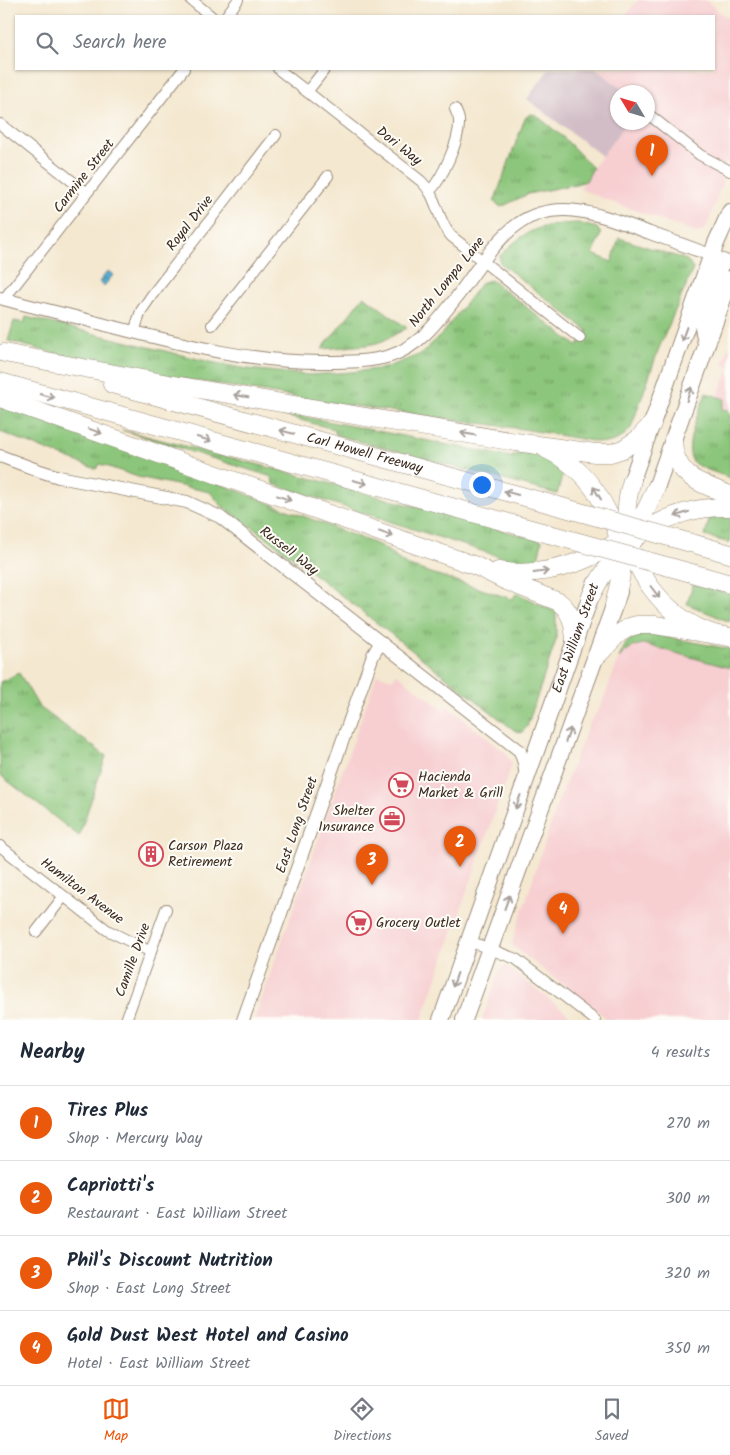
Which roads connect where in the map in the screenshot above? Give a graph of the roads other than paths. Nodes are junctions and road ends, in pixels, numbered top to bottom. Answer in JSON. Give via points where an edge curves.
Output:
{"nodes":[{"id":1,"x":191,"y":0,"type":"edge"},
{"id":2,"x":238,"y":0,"type":"edge"},
{"id":3,"x":210,"y":15,"type":"edge"},
{"id":4,"x":227,"y":15,"type":"edge"},
{"id":5,"x":183,"y":70,"type":"edge"},
{"id":6,"x":279,"y":70,"type":"edge"},
{"id":7,"x":324,"y":70,"type":"edge"},
{"id":8,"x":307,"y":92,"type":"junction"},
{"id":9,"x":455,"y":109,"type":"dead end"},
{"id":10,"x":655,"y":120,"type":"edge"},
{"id":11,"x":0,"y":124,"type":"edge"},
{"id":12,"x":276,"y":135,"type":"dead end"},
{"id":13,"x":730,"y":171,"type":"edge"},
{"id":14,"x":328,"y":176,"type":"dead end"},
{"id":15,"x":430,"y":191,"type":"junction"},
{"id":16,"x":87,"y":193,"type":"junction"},
{"id":17,"x":730,"y":212,"type":"edge"},
{"id":18,"x":712,"y":256,"type":"junction"},
{"id":19,"x":483,"y":262,"type":"junction"},
{"id":20,"x":730,"y":263,"type":"edge"},
{"id":21,"x":730,"y":279,"type":"edge"},
{"id":22,"x":1,"y":300,"type":"edge"},
{"id":23,"x":730,"y":303,"type":"edge"},
{"id":24,"x":716,"y":317,"type":"junction"},
{"id":25,"x":212,"y":325,"type":"dead end"},
{"id":26,"x":134,"y":332,"type":"junction"},
{"id":27,"x":580,"y":338,"type":"dead end"},
{"id":28,"x":706,"y":346,"type":"junction"},
{"id":29,"x":2,"y":352,"type":"edge"},
{"id":30,"x":0,"y":382,"type":"edge"},
{"id":31,"x":0,"y":398,"type":"edge"},
{"id":32,"x":652,"y":424,"type":"junction"},
{"id":33,"x":673,"y":440,"type":"junction"},
{"id":34,"x":516,"y":442,"type":"junction"},
{"id":35,"x":0,"y":456,"type":"edge"},
{"id":36,"x":632,"y":480,"type":"joint"},
{"id":37,"x":656,"y":488,"type":"joint"},
{"id":38,"x":730,"y":495,"type":"edge"},
{"id":39,"x":730,"y":507,"type":"edge"},
{"id":40,"x":624,"y":540,"type":"junction"},
{"id":41,"x":730,"y":554,"type":"edge"},
{"id":42,"x":476,"y":566,"type":"junction"},
{"id":43,"x":730,"y":584,"type":"edge"},
{"id":44,"x":591,"y":596,"type":"joint"},
{"id":45,"x":614,"y":605,"type":"joint"},
{"id":46,"x":722,"y":635,"type":"edge"},
{"id":47,"x":575,"y":641,"type":"junction"},
{"id":48,"x":381,"y":642,"type":"junction"},
{"id":49,"x":596,"y":657,"type":"junction"},
{"id":50,"x":541,"y":737,"type":"junction"},
{"id":51,"x":520,"y":750,"type":"junction"},
{"id":52,"x":526,"y":781,"type":"junction"},
{"id":53,"x":0,"y":846,"type":"edge"},
{"id":54,"x":64,"y":896,"type":"junction"},
{"id":55,"x":166,"y":909,"type":"dead end"},
{"id":56,"x":36,"y":932,"type":"dead end"},
{"id":57,"x":469,"y":941,"type":"junction"},
{"id":58,"x":490,"y":948,"type":"junction"},
{"id":59,"x":151,"y":952,"type":"junction"},
{"id":60,"x":128,"y":1020,"type":"edge"},
{"id":61,"x":243,"y":1020,"type":"edge"},
{"id":62,"x":441,"y":1020,"type":"edge"},
{"id":63,"x":464,"y":1020,"type":"edge"},
{"id":64,"x":594,"y":1020,"type":"edge"}],
"edges":[{"from":1,"to":3,"type":"street"},
{"from":2,"to":4,"type":"street"},
{"from":5,"to":16,"type":"street","name":"Carmine Street"},
{"from":6,"to":8,"type":"street","name":"Dori Way"},
{"from":7,"to":8,"type":"street"},
{"from":8,"to":15,"type":"street","name":"Dori Way","via":[[416,176]]},
{"from":9,"to":15,"type":"street","via":[[460,122],[455,141],[444,171]]},
{"from":10,"to":13,"type":"street","via":[[700,155]]},
{"from":11,"to":16,"type":"street"},
{"from":12,"to":26,"type":"street","name":"Royal Drive","via":[[152,295]]},
{"from":14,"to":25,"type":"street"},
{"from":15,"to":19,"type":"street","name":"Dori Way","via":[[448,232]]},
{"from":16,"to":22,"type":"street","name":"Carmine Street"},
{"from":17,"to":18,"type":"main road"},
{"from":18,"to":19,"type":"street","name":"North Lompa Lane","via":[[600,215],[564,210],[535,215],[518,224]]},
{"from":18,"to":20,"type":"street","name":"North Lompa Lane"},
{"from":18,"to":28,"type":"main road","via":[[720,266],[703,315]]},
{"from":18,"to":32,"type":"main road","one_way":true},
{"from":19,"to":26,"type":"street","name":"North Lompa Lane","via":[[422,338],[399,352],[376,359],[320,362],[253,358]]},
{"from":19,"to":27,"type":"street","name":"Dori Way"},
{"from":21,"to":24,"type":"main road"},
{"from":22,"to":26,"type":"street","name":"North Lompa Lane"},
{"from":23,"to":24,"type":"main road"},
{"from":24,"to":28,"type":"main road"},
{"from":33,"to":28,"type":"main road","one_way":true},
{"from":34,"to":29,"type":"highway","one_way":true,"via":[[174,385]]},
{"from":41,"to":29,"type":"highway","name":"Carl Howell Freeway","one_way":true,"bridge":true},
{"from":30,"to":43,"type":"highway","name":"Carl Howell Freeway","one_way":true,"bridge":true},
{"from":31,"to":42,"type":"highway","one_way":true},
{"from":32,"to":34,"type":"highway","via":[[629,446],[610,453]]},
{"from":32,"to":36,"type":"main road"},
{"from":33,"to":37,"type":"main road"},
{"from":33,"to":38,"type":"highway","via":[[676,458],[687,475]]},
{"from":40,"to":34,"type":"highway","one_way":true,"via":[[589,480],[578,470],[551,452]]},
{"from":35,"to":48,"type":"street","name":"Russell Way","via":[[59,476],[170,497],[201,507],[220,517]]},
{"from":36,"to":40,"type":"highway"},
{"from":37,"to":40,"type":"highway","via":[[644,513]]},
{"from":39,"to":40,"type":"highway","one_way":true,"via":[[680,514]]},
{"from":42,"to":40,"type":"highway","one_way":true,"via":[[508,572],[540,572],[575,563]]},
{"from":40,"to":44,"type":"highway"},
{"from":40,"to":45,"type":"highway","via":[[622,570]]},
{"from":40,"to":46,"type":"highway","one_way":true,"via":[[664,604],[687,622]]},
{"from":42,"to":47,"type":"highway","via":[[562,604],[571,617]]},
{"from":44,"to":47,"type":"main road","name":"East William Street"},
{"from":45,"to":49,"type":"main road","name":"East William Street"},
{"from":46,"to":49,"type":"highway","via":[[637,625],[616,636]]},
{"from":47,"to":50,"type":"main road","name":"East William Street"},
{"from":48,"to":51,"type":"street","name":"Russell Way"},
{"from":48,"to":61,"type":"street","name":"East Long Street","via":[[373,654]]},
{"from":58,"to":49,"type":"main road","name":"East William Street","one_way":true},
{"from":50,"to":51,"type":"street","via":[[533,745]]},
{"from":50,"to":52,"type":"main road","name":"East William Street"},
{"from":51,"to":52,"type":"street"},
{"from":52,"to":57,"type":"main road","name":"East William Street","one_way":true},
{"from":53,"to":54,"type":"street","name":"Hamilton Avenue"},
{"from":54,"to":56,"type":"street"},
{"from":54,"to":59,"type":"street","name":"Hamilton Avenue","via":[[107,930]]},
{"from":55,"to":59,"type":"street","name":"Camille Drive"},
{"from":57,"to":58,"type":"street"},
{"from":57,"to":62,"type":"main road","name":"East William Street","one_way":true},
{"from":58,"to":63,"type":"main road","name":"East William Street"},
{"from":58,"to":64,"type":"street","via":[[521,962]]},
{"from":59,"to":60,"type":"street","name":"Camille Drive"}]}
